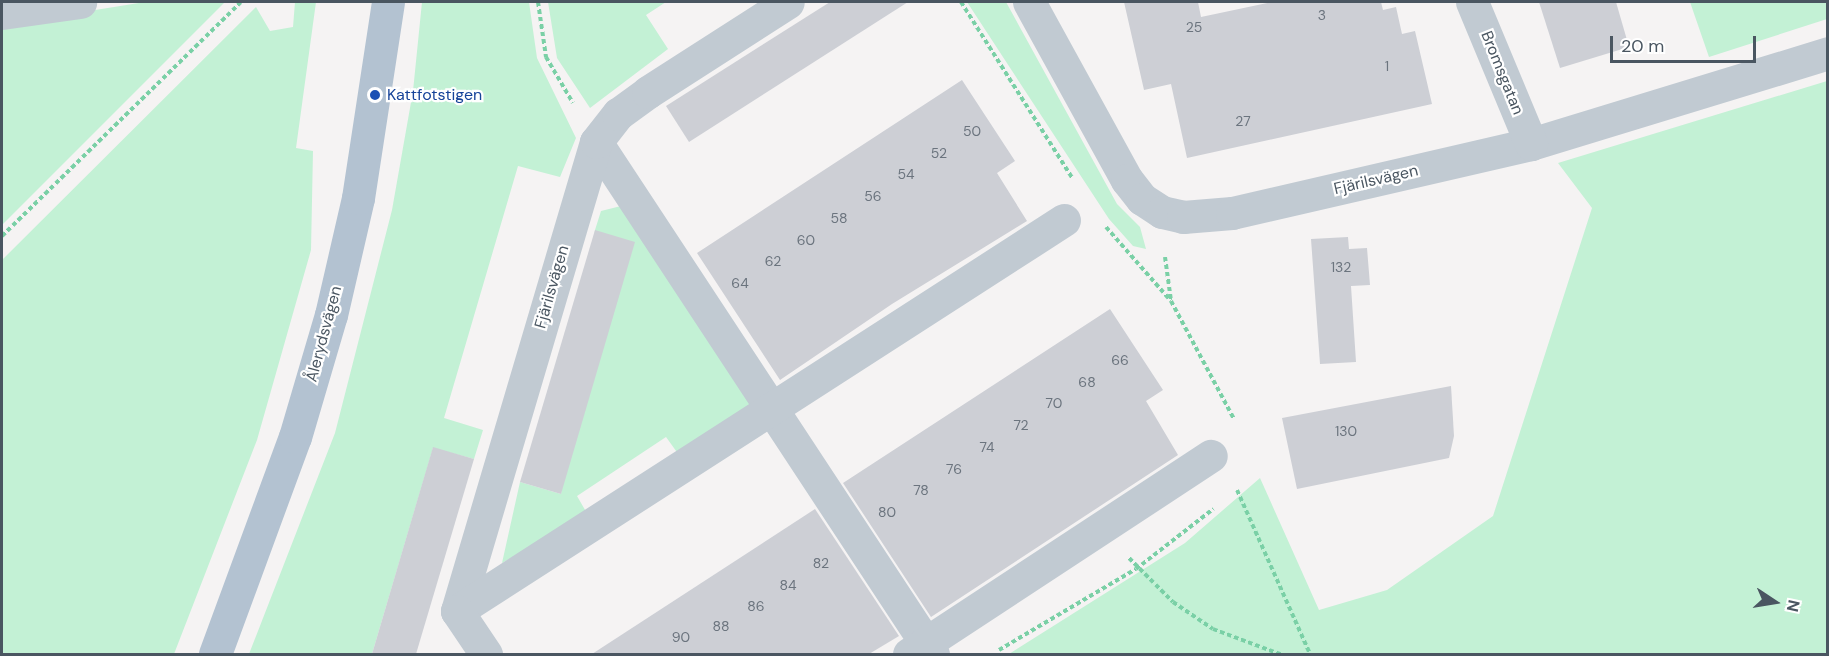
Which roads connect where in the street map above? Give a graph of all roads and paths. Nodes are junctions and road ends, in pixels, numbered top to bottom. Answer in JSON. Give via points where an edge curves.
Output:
{"nodes":[{"id":1,"x":80,"y":2,"type":"edge"},
{"id":2,"x":241,"y":2,"type":"edge"},
{"id":3,"x":388,"y":2,"type":"edge"},
{"id":4,"x":538,"y":2,"type":"edge"},
{"id":5,"x":788,"y":2,"type":"edge"},
{"id":6,"x":961,"y":2,"type":"edge"},
{"id":7,"x":1029,"y":2,"type":"edge"},
{"id":8,"x":1472,"y":2,"type":"edge"},
{"id":9,"x":2,"y":13,"type":"edge"},
{"id":10,"x":1827,"y":53,"type":"edge"},
{"id":11,"x":596,"y":142,"type":"junction"},
{"id":12,"x":1531,"y":144,"type":"junction"},
{"id":13,"x":1077,"y":185,"type":"dead end"},
{"id":14,"x":1064,"y":220,"type":"dead end"},
{"id":15,"x":1101,"y":221,"type":"dead end"},
{"id":16,"x":2,"y":236,"type":"edge"},
{"id":17,"x":771,"y":407,"type":"junction"},
{"id":18,"x":1236,"y":423,"type":"dead end"},
{"id":19,"x":1211,"y":456,"type":"dead end"},
{"id":20,"x":1239,"y":478,"type":"dead end"},
{"id":21,"x":1235,"y":487,"type":"junction"},
{"id":22,"x":1229,"y":493,"type":"dead end"},
{"id":23,"x":1216,"y":507,"type":"dead end"},
{"id":24,"x":1136,"y":569,"type":"junction"},
{"id":25,"x":457,"y":611,"type":"junction"},
{"id":26,"x":923,"y":651,"type":"edge"},
{"id":27,"x":215,"y":654,"type":"edge"},
{"id":28,"x":486,"y":654,"type":"edge"},
{"id":29,"x":991,"y":654,"type":"edge"},
{"id":30,"x":1280,"y":654,"type":"edge"},
{"id":31,"x":1310,"y":654,"type":"edge"}],
"edges":[{"from":1,"to":9,"type":"street"},
{"from":2,"to":16,"type":"path"},
{"from":3,"to":27,"type":"main road","name":"Ålerydsvägen","via":[[358,198],[331,315],[295,437]]},
{"from":4,"to":11,"type":"path","via":[[546,57]]},
{"from":5,"to":11,"type":"street","name":"Fjärilsvägen","via":[[648,92],[618,114]]},
{"from":6,"to":13,"type":"path"},
{"from":7,"to":12,"type":"street","name":"Fjärilsvägen","via":[[1127,180],[1142,199],[1162,213],[1183,217],[1232,213]]},
{"from":8,"to":12,"type":"street","name":"Bromsgatan"},
{"from":10,"to":12,"type":"street","name":"Fjärilsvägen"},
{"from":11,"to":17,"type":"street"},
{"from":11,"to":25,"type":"street","name":"Fjärilsvägen"},
{"from":14,"to":17,"type":"street"},
{"from":15,"to":18,"type":"path","via":[[1171,301]]},
{"from":17,"to":25,"type":"street"},
{"from":17,"to":26,"type":"street"},
{"from":19,"to":26,"type":"street"},
{"from":20,"to":21,"type":"path"},
{"from":21,"to":22,"type":"path"},
{"from":21,"to":31,"type":"path"},
{"from":23,"to":24,"type":"path"},
{"from":24,"to":29,"type":"path"},
{"from":24,"to":30,"type":"path","via":[[1173,602],[1213,629]]},
{"from":25,"to":28,"type":"street"}]}
